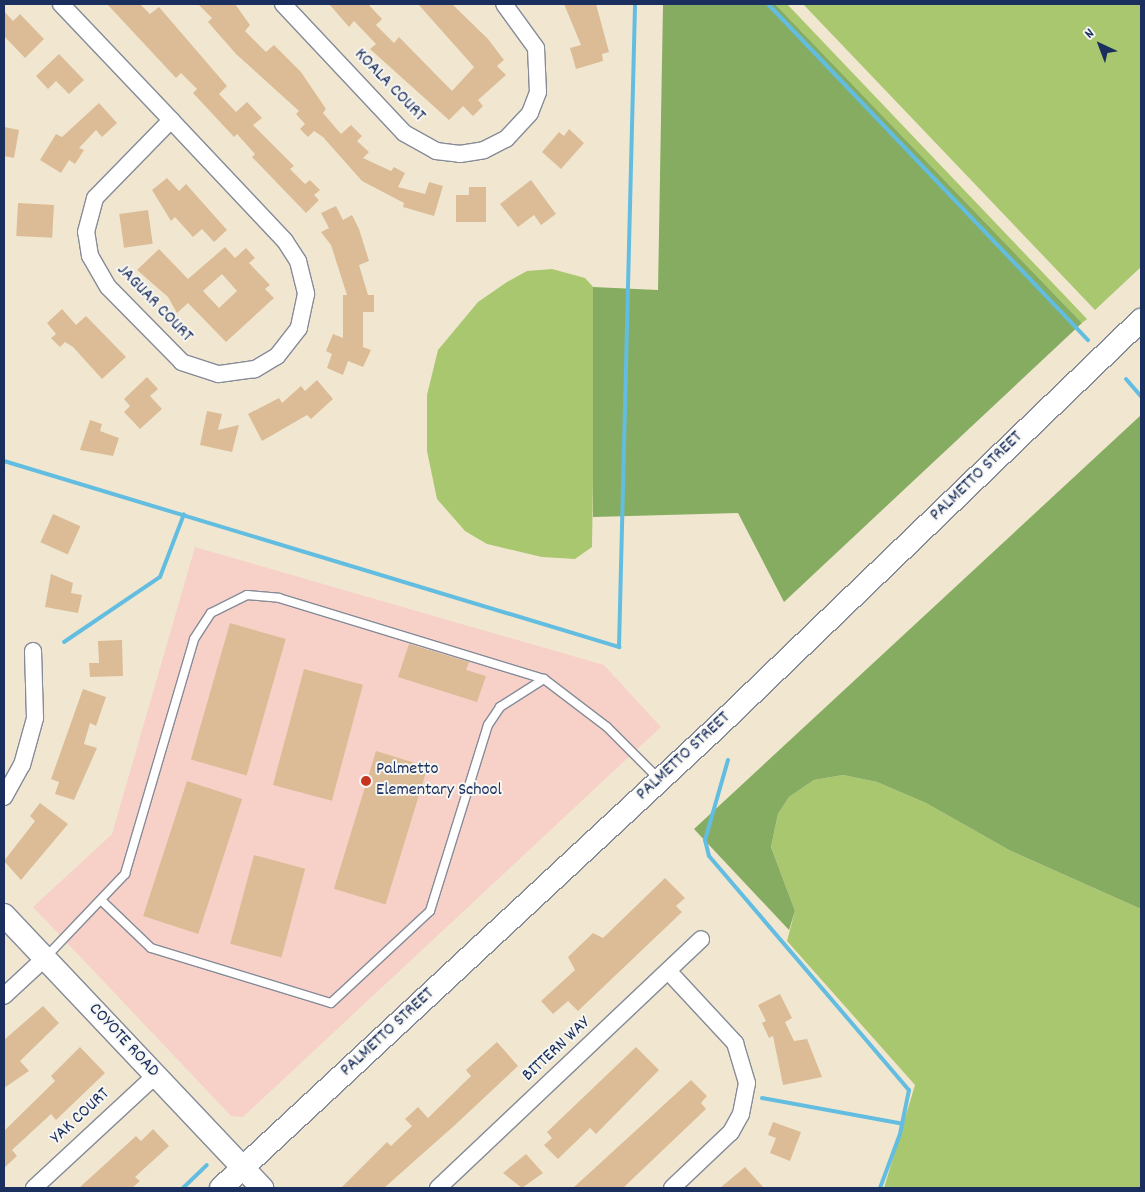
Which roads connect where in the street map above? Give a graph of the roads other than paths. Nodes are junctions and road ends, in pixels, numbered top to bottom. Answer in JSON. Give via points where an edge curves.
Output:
{"nodes":[{"id":1,"x":61,"y":4,"type":"edge"},
{"id":2,"x":283,"y":4,"type":"edge"},
{"id":3,"x":504,"y":4,"type":"edge"},
{"id":4,"x":171,"y":120,"type":"junction"},
{"id":5,"x":1141,"y":320,"type":"edge"},
{"id":6,"x":33,"y":651,"type":"dead end"},
{"id":7,"x":544,"y":679,"type":"junction"},
{"id":8,"x":660,"y":780,"type":"junction"},
{"id":9,"x":4,"y":797,"type":"edge"},
{"id":10,"x":103,"y":902,"type":"junction"},
{"id":11,"x":4,"y":915,"type":"edge"},
{"id":12,"x":701,"y":939,"type":"dead end"},
{"id":13,"x":45,"y":958,"type":"junction"},
{"id":14,"x":670,"y":973,"type":"junction"},
{"id":15,"x":4,"y":996,"type":"edge"},
{"id":16,"x":156,"y":1075,"type":"junction"},
{"id":17,"x":243,"y":1168,"type":"junction"},
{"id":18,"x":34,"y":1188,"type":"edge"},
{"id":19,"x":221,"y":1188,"type":"edge"},
{"id":20,"x":262,"y":1188,"type":"edge"},
{"id":21,"x":438,"y":1188,"type":"edge"},
{"id":22,"x":672,"y":1188,"type":"edge"}],
"edges":[{"from":1,"to":4,"type":"street","name":"JAGUAR COURT"},
{"from":2,"to":3,"type":"street","name":"KOALA COURT","via":[[404,133],[424,146],[460,154],[484,150],[506,139],[523,122],[538,92],[536,48],[526,28]]},
{"from":4,"to":4,"type":"street","name":"JAGUAR COURT","via":[[285,241],[302,272],[306,294],[299,328],[277,356],[255,369],[218,374],[182,362],[108,287],[90,256],[86,226],[95,198]]},
{"from":5,"to":8,"type":"main road","name":"PALMETTO STREET"},
{"from":6,"to":9,"type":"street","via":[[35,718],[22,765]]},
{"from":7,"to":8,"type":"lane","via":[[607,726]]},
{"from":7,"to":10,"type":"lane","via":[[500,707],[488,726],[430,911],[331,1003],[152,948]]},
{"from":7,"to":10,"type":"lane","via":[[263,594],[222,605],[204,621],[194,640],[125,874]]},
{"from":8,"to":17,"type":"main road","name":"PALMETTO STREET"},
{"from":10,"to":13,"type":"lane"},
{"from":11,"to":13,"type":"main road","name":"COYOTE ROAD"},
{"from":12,"to":14,"type":"street","name":"BITTERN WAY"},
{"from":13,"to":15,"type":"street"},
{"from":13,"to":16,"type":"main road","name":"COYOTE ROAD"},
{"from":14,"to":21,"type":"street","name":"BITTERN WAY"},
{"from":14,"to":22,"type":"street","via":[[735,1043],[747,1083],[741,1114],[731,1132]]},
{"from":16,"to":17,"type":"main road","name":"COYOTE ROAD"},
{"from":16,"to":18,"type":"street","name":"YAK COURT"},
{"from":17,"to":19,"type":"main road","name":"PALMETTO STREET"},
{"from":17,"to":20,"type":"main road","name":"COYOTE ROAD"}]}
